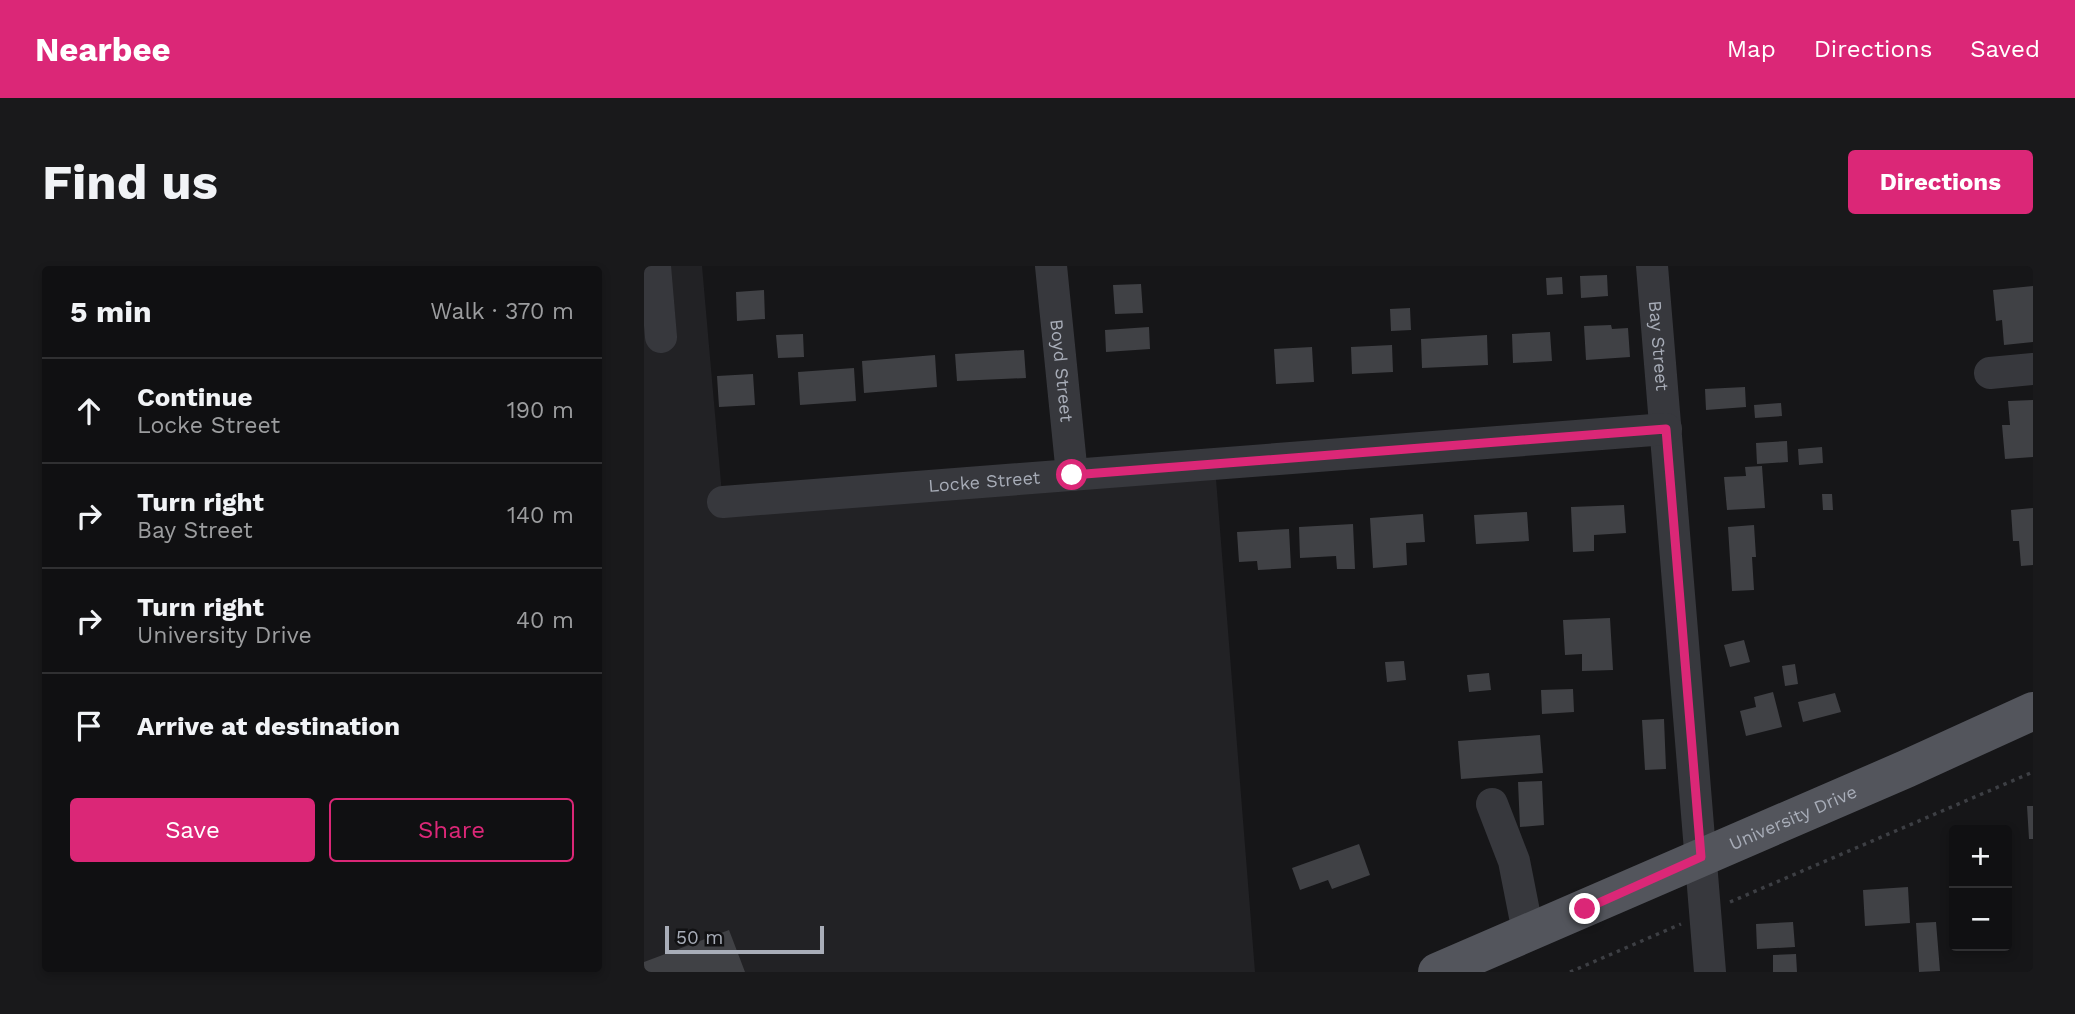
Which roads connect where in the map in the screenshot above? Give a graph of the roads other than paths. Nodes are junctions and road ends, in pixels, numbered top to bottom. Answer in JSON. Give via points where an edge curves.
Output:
{"nodes":[{"id":1,"x":1051,"y":266,"type":"edge"},
{"id":2,"x":1652,"y":266,"type":"edge"},
{"id":3,"x":651,"y":271,"type":"edge"},
{"id":4,"x":661,"y":337,"type":"dead end"},
{"id":5,"x":2033,"y":369,"type":"edge"},
{"id":6,"x":1990,"y":373,"type":"dead end"},
{"id":7,"x":1666,"y":429,"type":"junction"},
{"id":8,"x":1072,"y":475,"type":"junction"},
{"id":9,"x":723,"y":502,"type":"dead end"},
{"id":10,"x":2033,"y":710,"type":"edge"},
{"id":11,"x":1492,"y":804,"type":"dead end"},
{"id":12,"x":1701,"y":857,"type":"junction"},
{"id":13,"x":1528,"y":932,"type":"junction"},
{"id":14,"x":1437,"y":972,"type":"edge"},
{"id":15,"x":1710,"y":972,"type":"edge"}],
"edges":[{"from":1,"to":8,"type":"street","name":"Boyd Street"},
{"from":2,"to":7,"type":"street","name":"Bay Street"},
{"from":3,"to":4,"type":"street"},
{"from":5,"to":6,"type":"street"},
{"from":7,"to":8,"type":"street","name":"Locke Street"},
{"from":7,"to":12,"type":"street","name":"Bay Street"},
{"from":8,"to":9,"type":"street","name":"Locke Street"},
{"from":10,"to":12,"type":"main road","name":"University Drive"},
{"from":11,"to":13,"type":"street","via":[[1514,861]]},
{"from":12,"to":13,"type":"main road","name":"University Drive"},
{"from":12,"to":15,"type":"street","name":"Bay Street"},
{"from":13,"to":14,"type":"main road","name":"University Drive"}]}
